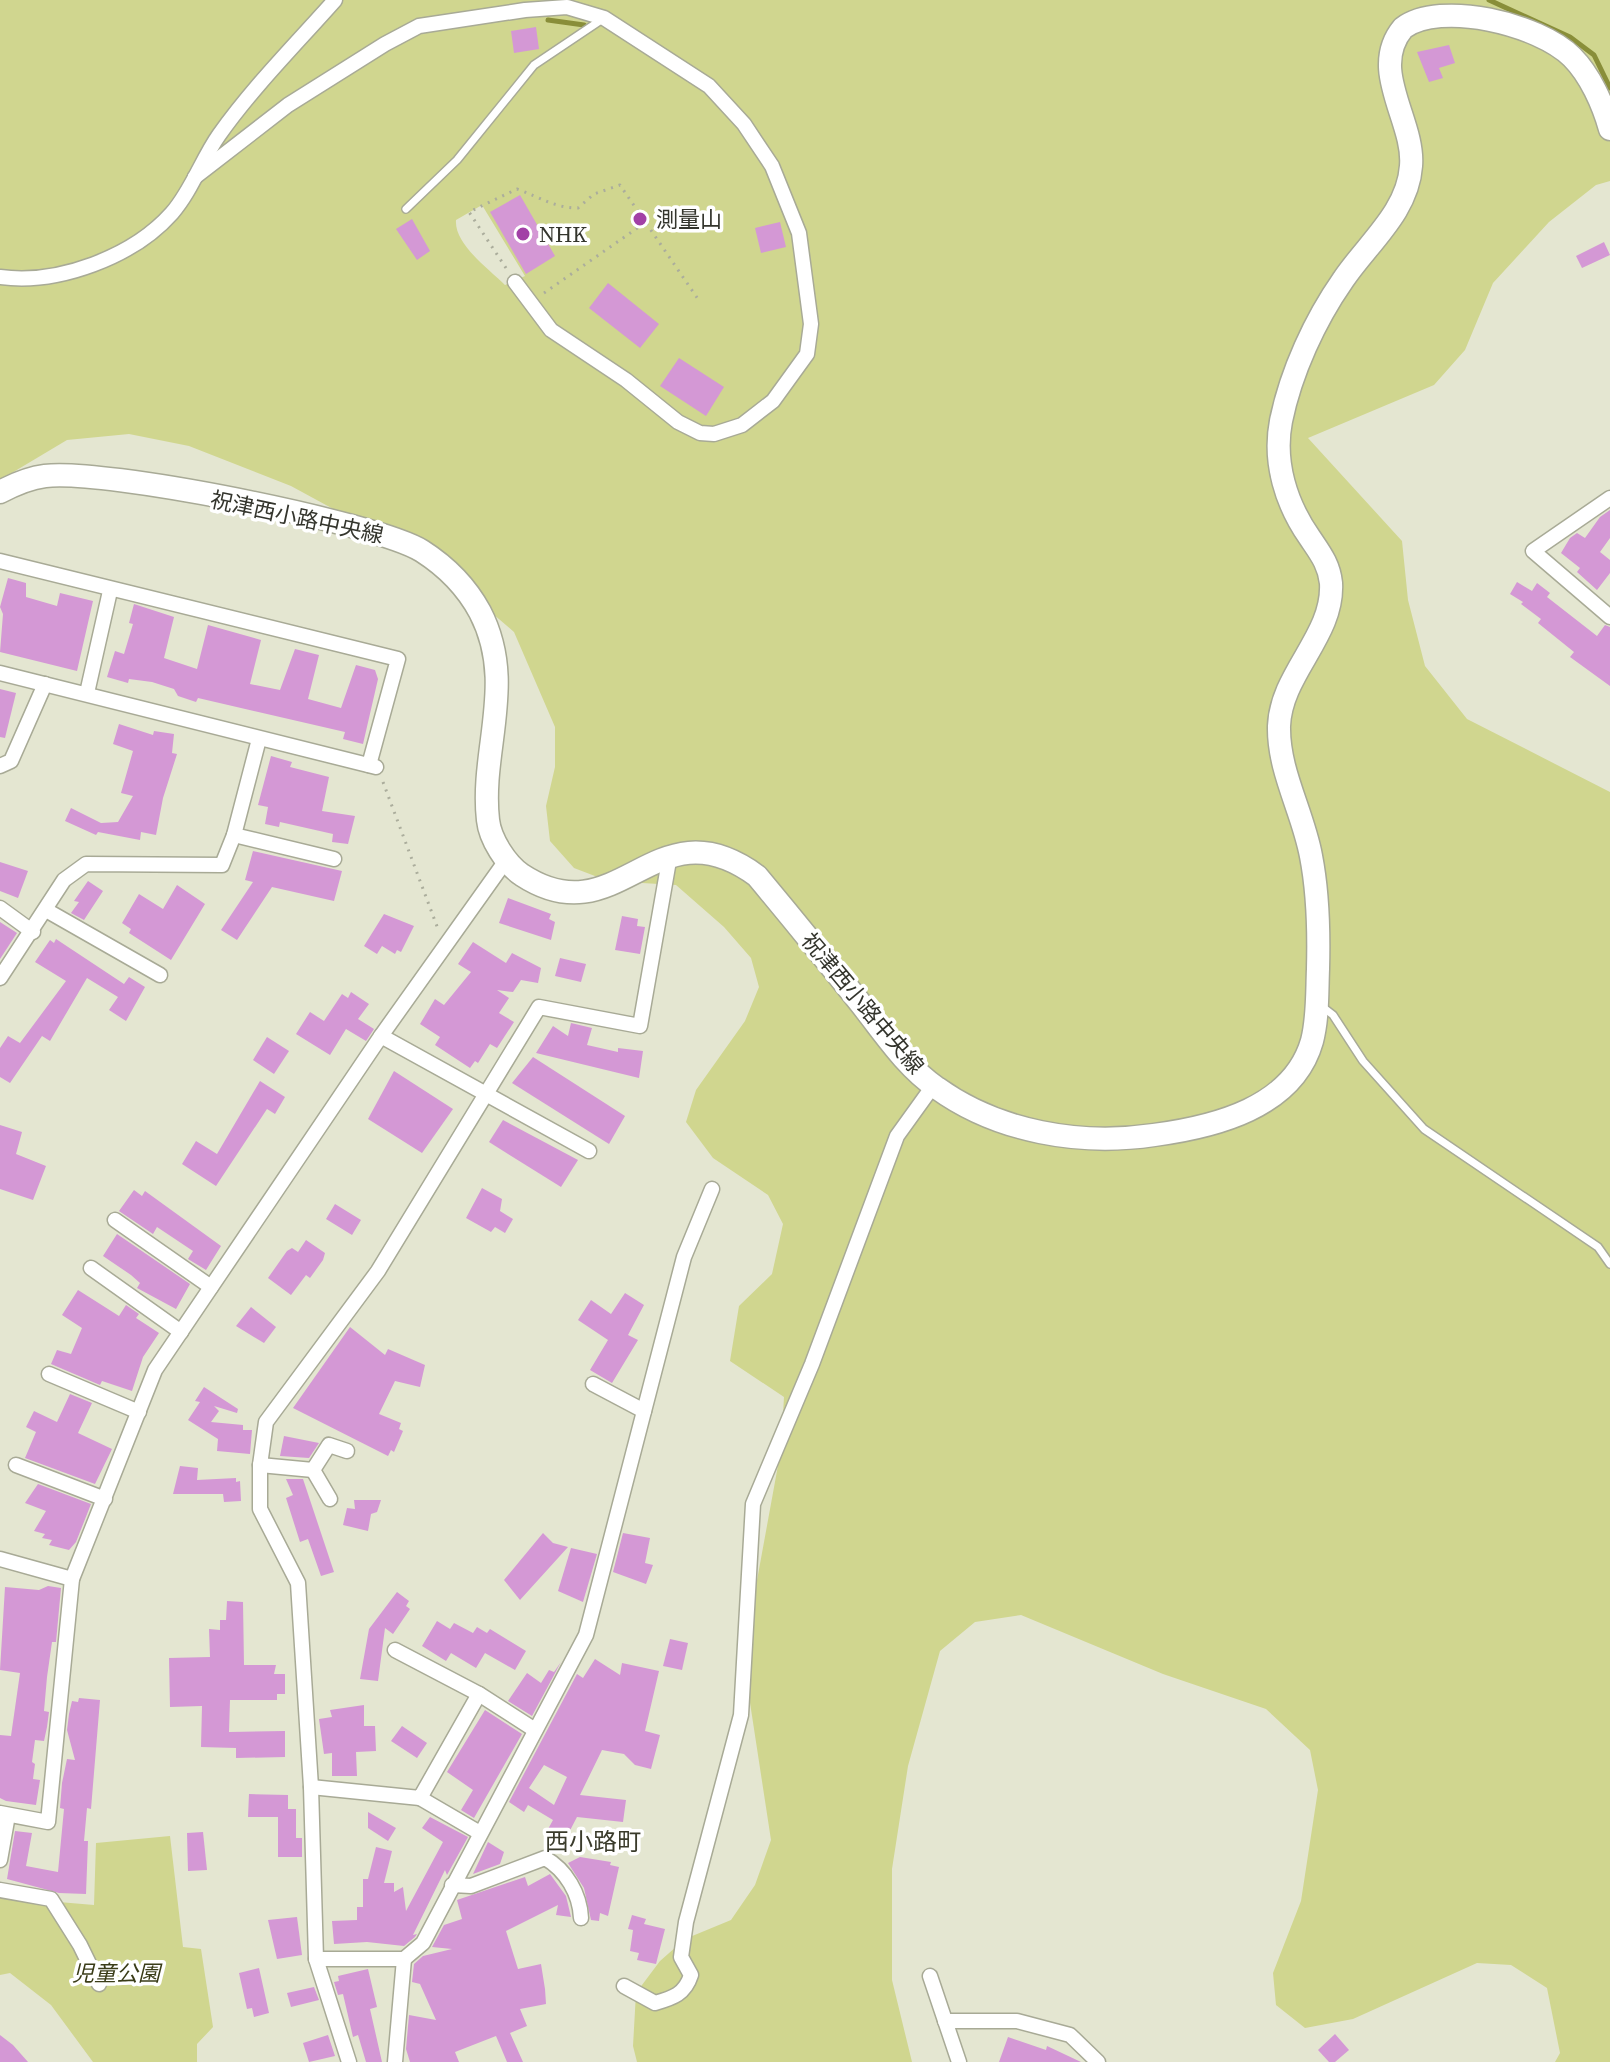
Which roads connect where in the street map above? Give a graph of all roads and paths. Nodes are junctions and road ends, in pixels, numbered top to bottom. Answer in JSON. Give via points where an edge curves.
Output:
{"nodes":[{"id":1,"x":335,"y":0,"type":"edge"},
{"id":2,"x":604,"y":18,"type":"junction"},
{"id":3,"x":1610,"y":129,"type":"edge"},
{"id":4,"x":195,"y":177,"type":"junction"},
{"id":5,"x":406,"y":209,"type":"dead end"},
{"id":6,"x":646,"y":222,"type":"junction"},
{"id":7,"x":0,"y":277,"type":"edge"},
{"id":8,"x":515,"y":282,"type":"joint"},
{"id":9,"x":532,"y":301,"type":"junction"},
{"id":10,"x":700,"y":302,"type":"dead end"},
{"id":11,"x":0,"y":492,"type":"edge"},
{"id":12,"x":1610,"y":498,"type":"edge"},
{"id":13,"x":0,"y":561,"type":"edge"},
{"id":14,"x":110,"y":591,"type":"junction"},
{"id":15,"x":1610,"y":617,"type":"edge"},
{"id":16,"x":0,"y":673,"type":"edge"},
{"id":17,"x":45,"y":684,"type":"junction"},
{"id":18,"x":87,"y":693,"type":"junction"},
{"id":19,"x":259,"y":739,"type":"junction"},
{"id":20,"x":0,"y":766,"type":"edge"},
{"id":21,"x":373,"y":766,"type":"junction"},
{"id":22,"x":234,"y":835,"type":"junction"},
{"id":23,"x":670,"y":855,"type":"junction"},
{"id":24,"x":334,"y":859,"type":"dead end"},
{"id":25,"x":507,"y":859,"type":"junction"},
{"id":26,"x":0,"y":908,"type":"edge"},
{"id":27,"x":46,"y":910,"type":"junction"},
{"id":28,"x":33,"y":932,"type":"junction"},
{"id":29,"x":445,"y":947,"type":"junction"},
{"id":30,"x":160,"y":975,"type":"dead end"},
{"id":31,"x":0,"y":978,"type":"edge"},
{"id":32,"x":1317,"y":1003,"type":"junction"},
{"id":33,"x":381,"y":1036,"type":"junction"},
{"id":34,"x":933,"y":1086,"type":"junction"},
{"id":35,"x":486,"y":1095,"type":"junction"},
{"id":36,"x":589,"y":1151,"type":"dead end"},
{"id":37,"x":712,"y":1189,"type":"dead end"},
{"id":38,"x":115,"y":1220,"type":"dead end"},
{"id":39,"x":1610,"y":1264,"type":"edge"},
{"id":40,"x":91,"y":1268,"type":"dead end"},
{"id":41,"x":211,"y":1287,"type":"junction"},
{"id":42,"x":181,"y":1332,"type":"junction"},
{"id":43,"x":49,"y":1374,"type":"dead end"},
{"id":44,"x":593,"y":1384,"type":"dead end"},
{"id":45,"x":644,"y":1411,"type":"junction"},
{"id":46,"x":139,"y":1412,"type":"junction"},
{"id":47,"x":347,"y":1451,"type":"dead end"},
{"id":48,"x":16,"y":1465,"type":"dead end"},
{"id":49,"x":260,"y":1465,"type":"junction"},
{"id":50,"x":313,"y":1470,"type":"junction"},
{"id":51,"x":105,"y":1499,"type":"junction"},
{"id":52,"x":330,"y":1499,"type":"dead end"},
{"id":53,"x":0,"y":1559,"type":"edge"},
{"id":54,"x":72,"y":1579,"type":"junction"},
{"id":55,"x":395,"y":1650,"type":"dead end"},
{"id":56,"x":479,"y":1694,"type":"junction"},
{"id":57,"x":535,"y":1730,"type":"junction"},
{"id":58,"x":311,"y":1787,"type":"junction"},
{"id":59,"x":420,"y":1798,"type":"junction"},
{"id":60,"x":4,"y":1814,"type":"edge"},
{"id":61,"x":480,"y":1833,"type":"junction"},
{"id":62,"x":0,"y":1860,"type":"edge"},
{"id":63,"x":452,"y":1885,"type":"junction"},
{"id":64,"x":0,"y":1890,"type":"edge"},
{"id":65,"x":581,"y":1918,"type":"dead end"},
{"id":66,"x":316,"y":1959,"type":"junction"},
{"id":67,"x":404,"y":1959,"type":"junction"},
{"id":68,"x":930,"y":1976,"type":"dead end"},
{"id":69,"x":99,"y":1984,"type":"dead end"},
{"id":70,"x":624,"y":1986,"type":"dead end"},
{"id":71,"x":945,"y":2021,"type":"junction"},
{"id":72,"x":349,"y":2062,"type":"edge"},
{"id":73,"x":395,"y":2062,"type":"edge"},
{"id":74,"x":959,"y":2062,"type":"edge"},
{"id":75,"x":1098,"y":2062,"type":"edge"}],
"edges":[{"from":1,"to":4,"type":"street","via":[[218,136]]},
{"from":2,"to":4,"type":"street","via":[[567,7],[419,26],[288,105]]},
{"from":2,"to":5,"type":"lane","via":[[534,65],[457,160]]},
{"from":2,"to":9,"type":"street","via":[[709,86],[772,166],[799,233],[811,324],[807,354],[773,401],[742,425],[700,433],[551,330]]},
{"from":3,"to":32,"type":"main road","name":"祝津西小路中央線","via":[[1577,62],[1550,38],[1522,24],[1475,11],[1436,10],[1409,22],[1394,44],[1391,80],[1408,135],[1411,166],[1402,202],[1343,279],[1313,331],[1282,415],[1278,445],[1280,473],[1291,503],[1323,555],[1331,579],[1326,619],[1283,697],[1279,721],[1279,748],[1311,855]]},
{"from":4,"to":7,"type":"street","via":[[173,212],[133,246],[71,270]]},
{"from":6,"to":8,"type":"path","via":[[620,185],[594,194],[578,208],[554,208],[517,189],[469,212]]},
{"from":6,"to":9,"type":"path"},
{"from":6,"to":10,"type":"path"},
{"from":8,"to":9,"type":"street"},
{"from":11,"to":25,"type":"main road","name":"祝津西小路中央線","via":[[46,476],[109,479],[359,527],[431,557],[463,584],[491,639],[497,672],[488,823]]},
{"from":12,"to":15,"type":"street","via":[[1533,551]]},
{"from":13,"to":14,"type":"street"},
{"from":14,"to":18,"type":"street"},
{"from":14,"to":21,"type":"street","via":[[398,659]]},
{"from":16,"to":17,"type":"street"},
{"from":17,"to":18,"type":"street"},
{"from":17,"to":20,"type":"street","via":[[11,761]]},
{"from":18,"to":19,"type":"street"},
{"from":19,"to":21,"type":"street"},
{"from":19,"to":22,"type":"street"},
{"from":21,"to":29,"type":"path"},
{"from":22,"to":24,"type":"street"},
{"from":22,"to":27,"type":"street","via":[[222,865],[86,864],[64,880]]},
{"from":23,"to":25,"type":"main road","name":"祝津西小路中央線","via":[[599,890],[578,893],[530,879]]},
{"from":23,"to":34,"type":"main road","name":"祝津西小路中央線","via":[[709,851],[757,876],[903,1057]]},
{"from":23,"to":35,"type":"street","via":[[640,1026],[539,1007]]},
{"from":25,"to":29,"type":"street"},
{"from":26,"to":28,"type":"street"},
{"from":27,"to":28,"type":"street"},
{"from":27,"to":30,"type":"street"},
{"from":28,"to":31,"type":"street"},
{"from":29,"to":33,"type":"street"},
{"from":32,"to":34,"type":"main road","name":"祝津西小路中央線","via":[[1312,1040],[1290,1083],[1250,1111],[1171,1133],[1115,1139],[1056,1136],[975,1109]]},
{"from":32,"to":39,"type":"lane","via":[[1333,1015],[1363,1061],[1424,1129],[1598,1247]]},
{"from":33,"to":35,"type":"street"},
{"from":33,"to":41,"type":"street"},
{"from":34,"to":70,"type":"street","via":[[897,1136],[753,1504],[741,1715],[686,1922],[681,1957],[691,1975],[688,1986],[675,1998],[655,2003]]},
{"from":35,"to":36,"type":"street"},
{"from":35,"to":49,"type":"street","via":[[378,1271],[266,1422]]},
{"from":37,"to":45,"type":"street","via":[[684,1257]]},
{"from":38,"to":41,"type":"street"},
{"from":40,"to":42,"type":"street"},
{"from":41,"to":42,"type":"street"},
{"from":42,"to":46,"type":"street","via":[[155,1370]]},
{"from":43,"to":46,"type":"street"},
{"from":44,"to":45,"type":"street"},
{"from":45,"to":57,"type":"street","via":[[586,1635]]},
{"from":46,"to":51,"type":"street"},
{"from":47,"to":50,"type":"street","via":[[329,1445]]},
{"from":48,"to":51,"type":"street"},
{"from":49,"to":50,"type":"street"},
{"from":49,"to":58,"type":"street","via":[[260,1509],[298,1583]]},
{"from":50,"to":52,"type":"street"},
{"from":51,"to":54,"type":"street"},
{"from":53,"to":54,"type":"street"},
{"from":54,"to":60,"type":"street","via":[[48,1822]]},
{"from":55,"to":56,"type":"street"},
{"from":56,"to":57,"type":"street"},
{"from":56,"to":59,"type":"street"},
{"from":57,"to":61,"type":"street"},
{"from":58,"to":59,"type":"street"},
{"from":58,"to":66,"type":"street"},
{"from":59,"to":61,"type":"street"},
{"from":60,"to":62,"type":"street"},
{"from":61,"to":63,"type":"street"},
{"from":63,"to":65,"type":"street","via":[[471,1886],[545,1858],[558,1865],[580,1900]]},
{"from":63,"to":67,"type":"street","via":[[423,1943]]},
{"from":64,"to":69,"type":"street","via":[[51,1899]]},
{"from":66,"to":67,"type":"street"},
{"from":66,"to":72,"type":"street"},
{"from":67,"to":73,"type":"street"},
{"from":68,"to":71,"type":"street"},
{"from":71,"to":74,"type":"street"},
{"from":71,"to":75,"type":"street","via":[[1017,2021],[1070,2035]]}]}
